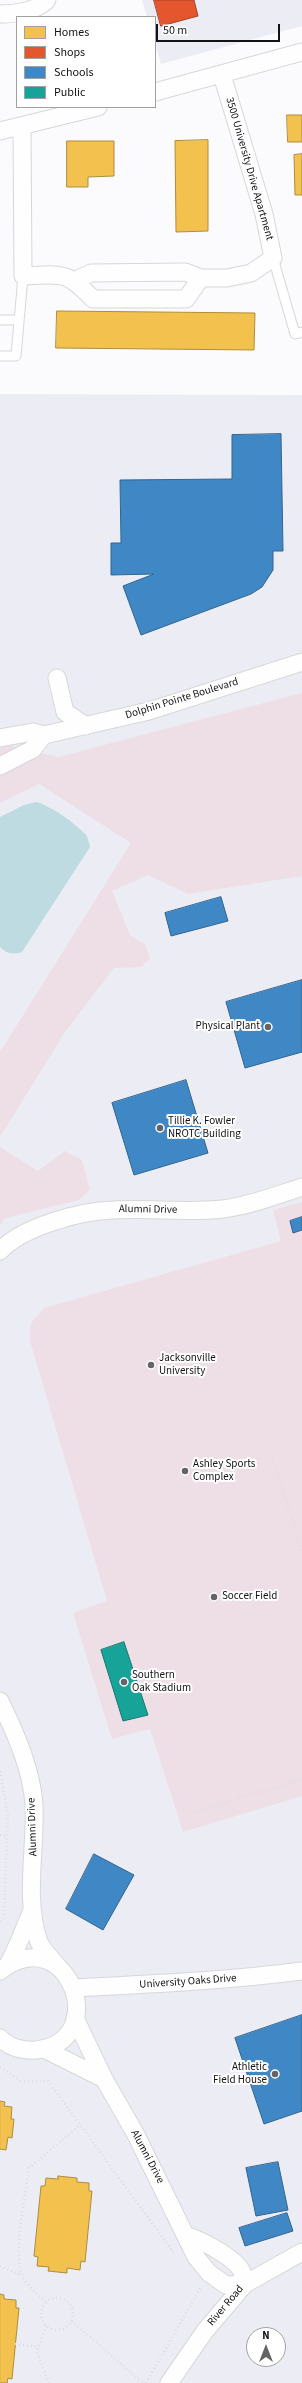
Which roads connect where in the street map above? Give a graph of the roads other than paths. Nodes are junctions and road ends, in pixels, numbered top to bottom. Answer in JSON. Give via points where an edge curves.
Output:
{"nodes":[{"id":1,"x":47,"y":0,"type":"edge"},
{"id":2,"x":0,"y":14,"type":"edge"},
{"id":3,"x":302,"y":52,"type":"edge"},
{"id":4,"x":222,"y":75,"type":"junction"},
{"id":5,"x":156,"y":92,"type":"edge"},
{"id":6,"x":94,"y":108,"type":"edge"},
{"id":7,"x":22,"y":126,"type":"junction"},
{"id":8,"x":0,"y":131,"type":"edge"},
{"id":9,"x":273,"y":258,"type":"junction"},
{"id":10,"x":23,"y":276,"type":"junction"},
{"id":11,"x":201,"y":278,"type":"junction"},
{"id":12,"x":76,"y":280,"type":"junction"},
{"id":13,"x":0,"y":320,"type":"edge"},
{"id":14,"x":20,"y":320,"type":"junction"},
{"id":15,"x":302,"y":332,"type":"edge"},
{"id":16,"x":0,"y":356,"type":"edge"},
{"id":17,"x":302,"y":662,"type":"edge"},
{"id":18,"x":57,"y":678,"type":"dead end"},
{"id":19,"x":86,"y":726,"type":"junction"},
{"id":20,"x":44,"y":735,"type":"junction"},
{"id":21,"x":0,"y":738,"type":"edge"},
{"id":22,"x":4,"y":764,"type":"edge"},
{"id":23,"x":302,"y":1187,"type":"edge"},
{"id":24,"x":0,"y":1251,"type":"edge"},
{"id":25,"x":0,"y":1701,"type":"edge"},
{"id":26,"x":32,"y":1910,"type":"junction"},
{"id":27,"x":4,"y":1968,"type":"edge"},
{"id":28,"x":59,"y":1968,"type":"junction"},
{"id":29,"x":302,"y":1970,"type":"edge"},
{"id":30,"x":74,"y":1988,"type":"junction"},
{"id":31,"x":75,"y":2018,"type":"junction"},
{"id":32,"x":0,"y":2038,"type":"edge"},
{"id":33,"x":44,"y":2049,"type":"junction"},
{"id":34,"x":104,"y":2079,"type":"junction"},
{"id":35,"x":188,"y":2236,"type":"junction"},
{"id":36,"x":302,"y":2252,"type":"edge"},
{"id":37,"x":245,"y":2284,"type":"junction"},
{"id":38,"x":169,"y":2383,"type":"edge"}],
"edges":[{"from":1,"to":2,"type":"street","via":[[42,6]]},
{"from":3,"to":4,"type":"street"},
{"from":4,"to":5,"type":"street"},
{"from":4,"to":9,"type":"street","name":"3500 University Drive Apartment","via":[[264,214]]},
{"from":6,"to":7,"type":"street"},
{"from":7,"to":8,"type":"street"},
{"from":7,"to":10,"type":"street"},
{"from":9,"to":11,"type":"street","via":[[251,273],[227,278]]},
{"from":9,"to":15,"type":"lane","via":[[295,334]]},
{"from":10,"to":12,"type":"street","via":[[66,275]]},
{"from":10,"to":14,"type":"lane"},
{"from":11,"to":12,"type":"street","via":[[185,272],[91,272]]},
{"from":11,"to":12,"type":"street","via":[[186,299],[93,299]]},
{"from":13,"to":14,"type":"lane"},
{"from":14,"to":16,"type":"lane","via":[[16,356]]},
{"from":17,"to":19,"type":"street","name":"Dolphin Pointe Boulevard","via":[[149,711]]},
{"from":18,"to":19,"type":"street","via":[[65,712]]},
{"from":19,"to":20,"type":"street","name":"Dolphin Pointe Boulevard"},
{"from":20,"to":21,"type":"street","name":"Dolphin Pointe Boulevard","via":[[33,732]]},
{"from":20,"to":22,"type":"street","via":[[33,749]]},
{"from":23,"to":24,"type":"street","name":"Alumni Drive","via":[[225,1209],[111,1210],[87,1214],[42,1225],[23,1234]]},
{"from":25,"to":26,"type":"street","name":"Alumni Drive","via":[[11,1724],[28,1774],[34,1804]]},
{"from":26,"to":27,"type":"street","name":"Alumni Drive","via":[[20,1942]]},
{"from":26,"to":28,"type":"street","name":"Alumni Drive","via":[[40,1943]]},
{"from":27,"to":28,"type":"street","via":[[22,1960],[36,1959]]},
{"from":28,"to":30,"type":"street","name":"Alumni Drive"},
{"from":29,"to":30,"type":"street","name":"University Oaks Drive","via":[[260,1977]]},
{"from":30,"to":31,"type":"street","via":[[77,2003]]},
{"from":31,"to":33,"type":"street","via":[[59,2042]]},
{"from":31,"to":34,"type":"street","name":"Alumni Drive"},
{"from":32,"to":33,"type":"street","via":[[15,2048],[29,2051]]},
{"from":33,"to":34,"type":"street"},
{"from":34,"to":35,"type":"street","name":"Alumni Drive"},
{"from":35,"to":37,"type":"street","via":[[206,2242],[242,2270]]},
{"from":35,"to":37,"type":"street","name":"Alumni Drive","via":[[196,2257],[209,2273],[226,2285]]},
{"from":36,"to":37,"type":"street","name":"River Road"},
{"from":37,"to":38,"type":"street","name":"River Road","via":[[205,2331]]}]}
